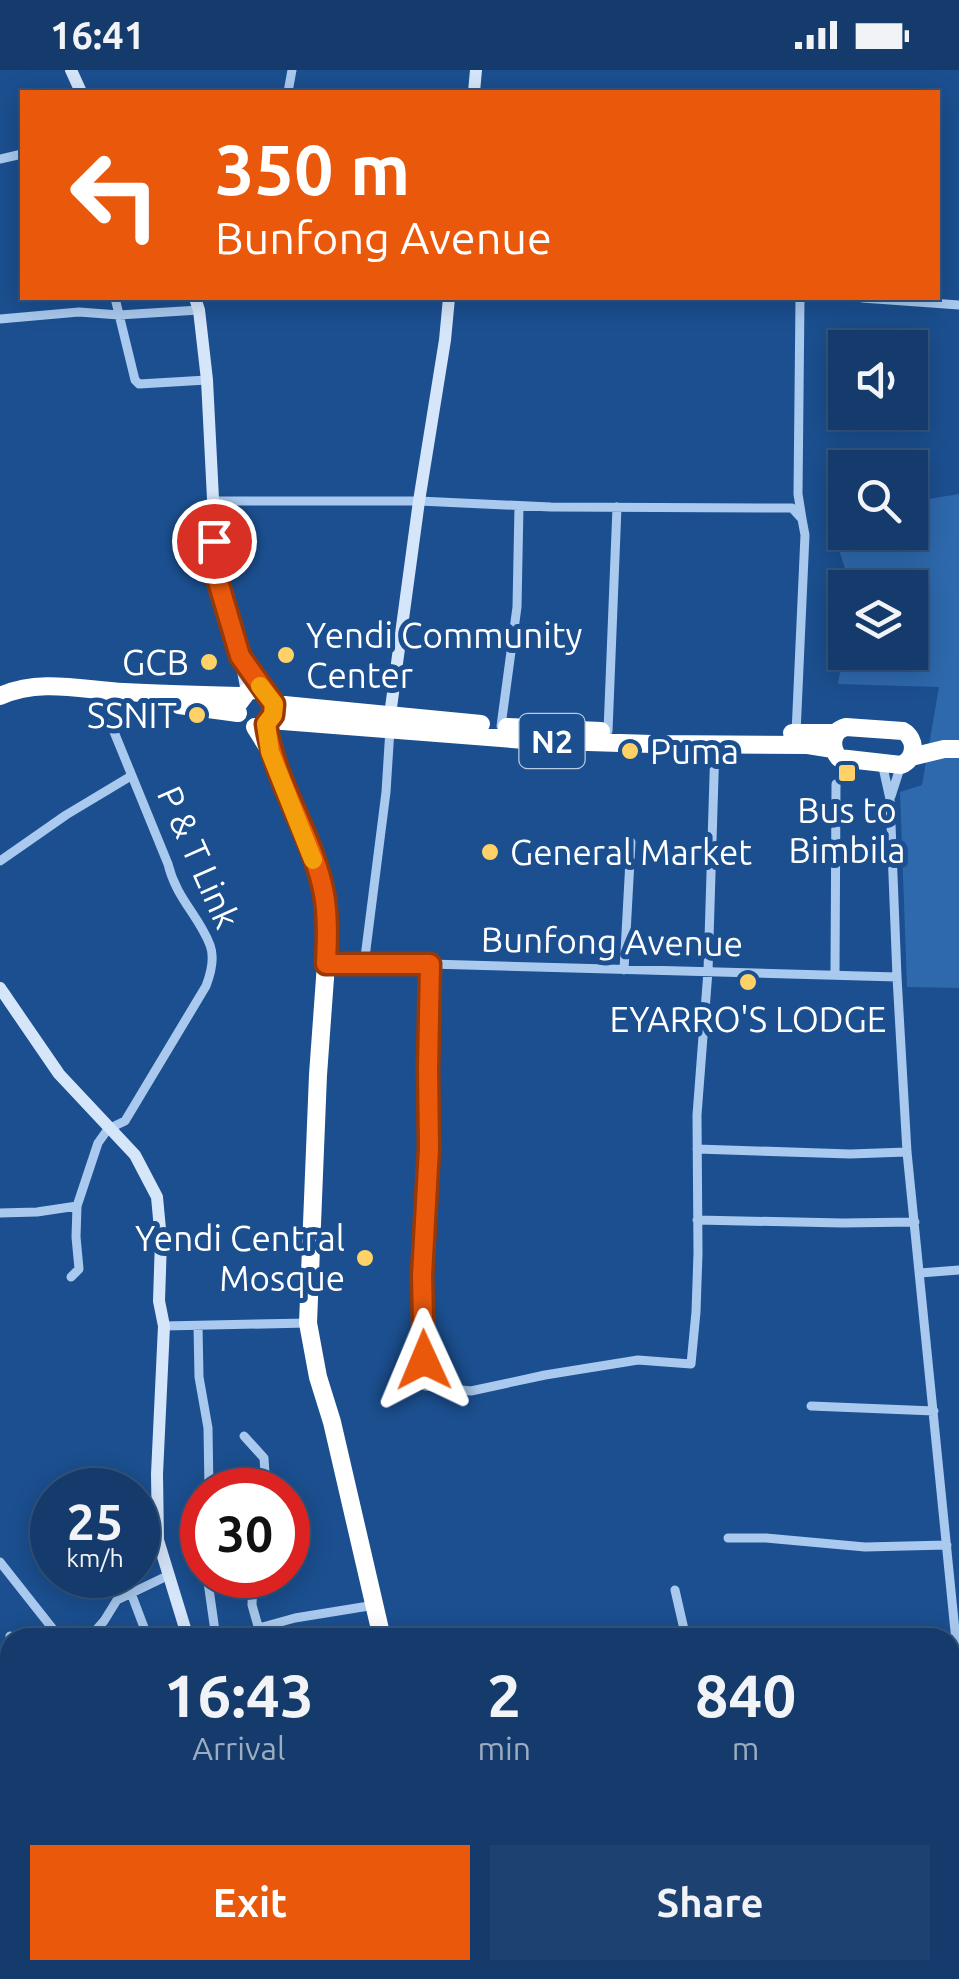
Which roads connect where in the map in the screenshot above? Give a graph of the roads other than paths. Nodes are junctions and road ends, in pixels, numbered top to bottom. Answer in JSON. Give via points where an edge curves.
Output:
{"nodes":[{"id":1,"x":116,"y":300,"type":"edge"},
{"id":2,"x":449,"y":300,"type":"edge"},
{"id":3,"x":800,"y":300,"type":"edge"},
{"id":4,"x":894,"y":300,"type":"edge"},
{"id":5,"x":199,"y":302,"type":"edge"},
{"id":6,"x":959,"y":304,"type":"edge"},
{"id":7,"x":119,"y":314,"type":"junction"},
{"id":8,"x":0,"y":319,"type":"edge"},
{"id":9,"x":207,"y":380,"type":"junction"},
{"id":10,"x":213,"y":501,"type":"junction"},
{"id":11,"x":419,"y":501,"type":"junction"},
{"id":12,"x":520,"y":506,"type":"junction"},
{"id":13,"x":617,"y":507,"type":"junction"},
{"id":14,"x":802,"y":519,"type":"junction"},
{"id":15,"x":0,"y":696,"type":"edge"},
{"id":16,"x":101,"y":700,"type":"junction"},
{"id":17,"x":0,"y":707,"type":"edge"},
{"id":18,"x":257,"y":708,"type":"junction"},
{"id":19,"x":390,"y":722,"type":"junction"},
{"id":20,"x":501,"y":726,"type":"junction"},
{"id":21,"x":608,"y":732,"type":"junction"},
{"id":22,"x":796,"y":733,"type":"junction"},
{"id":23,"x":911,"y":737,"type":"junction"},
{"id":24,"x":835,"y":741,"type":"junction"},
{"id":25,"x":714,"y":744,"type":"junction"},
{"id":26,"x":952,"y":749,"type":"edge"},
{"id":27,"x":898,"y":762,"type":"junction"},
{"id":28,"x":131,"y":776,"type":"junction"},
{"id":29,"x":836,"y":784,"type":"dead end"},
{"id":30,"x":890,"y":799,"type":"junction"},
{"id":31,"x":631,"y":842,"type":"dead end"},
{"id":32,"x":0,"y":861,"type":"edge"},
{"id":33,"x":326,"y":964,"type":"junction"},
{"id":34,"x":430,"y":964,"type":"junction"},
{"id":35,"x":364,"y":965,"type":"junction"},
{"id":36,"x":624,"y":970,"type":"junction"},
{"id":37,"x":708,"y":971,"type":"junction"},
{"id":38,"x":835,"y":973,"type":"junction"},
{"id":39,"x":896,"y":976,"type":"junction"},
{"id":40,"x":0,"y":988,"type":"edge"},
{"id":41,"x":108,"y":1129,"type":"junction"},
{"id":42,"x":697,"y":1150,"type":"junction"},
{"id":43,"x":907,"y":1152,"type":"junction"},
{"id":44,"x":77,"y":1206,"type":"junction"},
{"id":45,"x":0,"y":1213,"type":"edge"},
{"id":46,"x":697,"y":1220,"type":"junction"},
{"id":47,"x":914,"y":1222,"type":"junction"},
{"id":48,"x":959,"y":1270,"type":"edge"},
{"id":49,"x":920,"y":1273,"type":"junction"},
{"id":50,"x":71,"y":1277,"type":"dead end"},
{"id":51,"x":308,"y":1322,"type":"junction"},
{"id":52,"x":164,"y":1326,"type":"junction"},
{"id":53,"x":198,"y":1326,"type":"junction"},
{"id":54,"x":811,"y":1406,"type":"dead end"},
{"id":55,"x":934,"y":1411,"type":"junction"},
{"id":56,"x":244,"y":1436,"type":"dead end"},
{"id":57,"x":209,"y":1468,"type":"edge"},
{"id":58,"x":265,"y":1468,"type":"edge"},
{"id":59,"x":728,"y":1538,"type":"dead end"},
{"id":60,"x":947,"y":1544,"type":"junction"},
{"id":61,"x":0,"y":1562,"type":"edge"},
{"id":62,"x":168,"y":1576,"type":"junction"},
{"id":63,"x":160,"y":1580,"type":"edge"},
{"id":64,"x":954,"y":1584,"type":"edge"},
{"id":65,"x":675,"y":1590,"type":"dead end"},
{"id":66,"x":121,"y":1598,"type":"edge"},
{"id":67,"x":133,"y":1598,"type":"edge"},
{"id":68,"x":212,"y":1598,"type":"edge"},
{"id":69,"x":252,"y":1598,"type":"edge"},
{"id":70,"x":376,"y":1605,"type":"junction"},
{"id":71,"x":258,"y":1626,"type":"junction"},
{"id":72,"x":52,"y":1628,"type":"edge"},
{"id":73,"x":98,"y":1628,"type":"edge"},
{"id":74,"x":144,"y":1628,"type":"edge"},
{"id":75,"x":185,"y":1628,"type":"edge"},
{"id":76,"x":218,"y":1628,"type":"edge"},
{"id":77,"x":252,"y":1628,"type":"edge"},
{"id":78,"x":380,"y":1628,"type":"edge"},
{"id":79,"x":684,"y":1628,"type":"edge"},
{"id":80,"x":957,"y":1628,"type":"edge"}],
"edges":[{"from":1,"to":7,"type":"street"},
{"from":2,"to":11,"type":"main road"},
{"from":3,"to":14,"type":"street"},
{"from":4,"to":6,"type":"street"},
{"from":5,"to":7,"type":"street"},
{"from":5,"to":9,"type":"main road"},
{"from":7,"to":8,"type":"street"},
{"from":7,"to":9,"type":"street","via":[[139,384]]},
{"from":9,"to":10,"type":"main road"},
{"from":10,"to":11,"type":"street"},
{"from":10,"to":18,"type":"main road","via":[[217,578]]},
{"from":11,"to":12,"type":"street"},
{"from":11,"to":19,"type":"main road"},
{"from":12,"to":13,"type":"street"},
{"from":12,"to":20,"type":"street","via":[[517,607]]},
{"from":13,"to":14,"type":"street","via":[[792,508]]},
{"from":13,"to":21,"type":"street"},
{"from":14,"to":22,"type":"street"},
{"from":15,"to":18,"type":"highway","number":"N2","via":[[43,685],[76,686]]},
{"from":16,"to":17,"type":"highway","number":"N2","via":[[52,696]]},
{"from":16,"to":18,"type":"highway","number":"N2"},
{"from":16,"to":28,"type":"street","name":"P & T Link"},
{"from":18,"to":19,"type":"highway","number":"N2"},
{"from":18,"to":33,"type":"highway","via":[[324,892]]},
{"from":19,"to":20,"type":"highway","number":"N2"},
{"from":19,"to":25,"type":"highway","number":"N2","via":[[525,740]]},
{"from":19,"to":35,"type":"street"},
{"from":20,"to":21,"type":"highway","number":"N2"},
{"from":21,"to":22,"type":"highway","number":"N2"},
{"from":22,"to":24,"type":"highway","number":"N2"},
{"from":23,"to":24,"type":"highway","via":[[846,726]]},
{"from":23,"to":26,"type":"highway"},
{"from":23,"to":27,"type":"highway","via":[[913,750]]},
{"from":24,"to":25,"type":"highway","number":"N2"},
{"from":24,"to":27,"type":"highway","via":[[844,760]]},
{"from":25,"to":37,"type":"street"},
{"from":26,"to":27,"type":"highway"},
{"from":27,"to":30,"type":"street"},
{"from":27,"to":30,"type":"street"},
{"from":28,"to":32,"type":"street"},
{"from":28,"to":41,"type":"street","name":"P & T Link","via":[[172,882],[212,948],[212,971],[125,1122]]},
{"from":29,"to":38,"type":"street"},
{"from":30,"to":39,"type":"street"},
{"from":31,"to":36,"type":"street"},
{"from":33,"to":35,"type":"street","name":"Bunfong Avenue"},
{"from":33,"to":51,"type":"highway"},
{"from":34,"to":35,"type":"street","name":"Bunfong Avenue"},
{"from":34,"to":36,"type":"street","name":"Bunfong Avenue"},
{"from":34,"to":46,"type":"street","via":[[424,1386],[471,1391],[638,1360],[691,1364]]},
{"from":36,"to":37,"type":"street","name":"Bunfong Avenue"},
{"from":37,"to":38,"type":"street","name":"Bunfong Avenue"},
{"from":37,"to":42,"type":"street"},
{"from":38,"to":39,"type":"street","name":"Bunfong Avenue"},
{"from":39,"to":43,"type":"street"},
{"from":40,"to":41,"type":"main road","via":[[59,1074]]},
{"from":41,"to":44,"type":"street","name":"P & T Link"},
{"from":41,"to":52,"type":"main road","via":[[135,1156],[157,1197]]},
{"from":42,"to":43,"type":"street"},
{"from":42,"to":46,"type":"street"},
{"from":43,"to":47,"type":"street"},
{"from":44,"to":45,"type":"street"},
{"from":44,"to":50,"type":"street","name":"P & T Link","via":[[78,1268]]},
{"from":46,"to":47,"type":"street"},
{"from":47,"to":49,"type":"street"},
{"from":48,"to":49,"type":"street"},
{"from":49,"to":55,"type":"street"},
{"from":51,"to":53,"type":"street"},
{"from":51,"to":70,"type":"highway"},
{"from":52,"to":53,"type":"street"},
{"from":52,"to":62,"type":"main road","via":[[158,1540]]},
{"from":53,"to":57,"type":"street"},
{"from":54,"to":55,"type":"street"},
{"from":55,"to":60,"type":"street"},
{"from":56,"to":58,"type":"street"},
{"from":59,"to":60,"type":"street","via":[[865,1547]]},
{"from":60,"to":64,"type":"street"},
{"from":61,"to":72,"type":"street"},
{"from":62,"to":63,"type":"street"},
{"from":62,"to":75,"type":"main road"},
{"from":64,"to":80,"type":"street"},
{"from":65,"to":79,"type":"street"},
{"from":66,"to":73,"type":"street"},
{"from":67,"to":74,"type":"street"},
{"from":68,"to":76,"type":"street"},
{"from":69,"to":71,"type":"street"},
{"from":70,"to":71,"type":"street"},
{"from":70,"to":78,"type":"highway"},
{"from":71,"to":77,"type":"street"}]}
